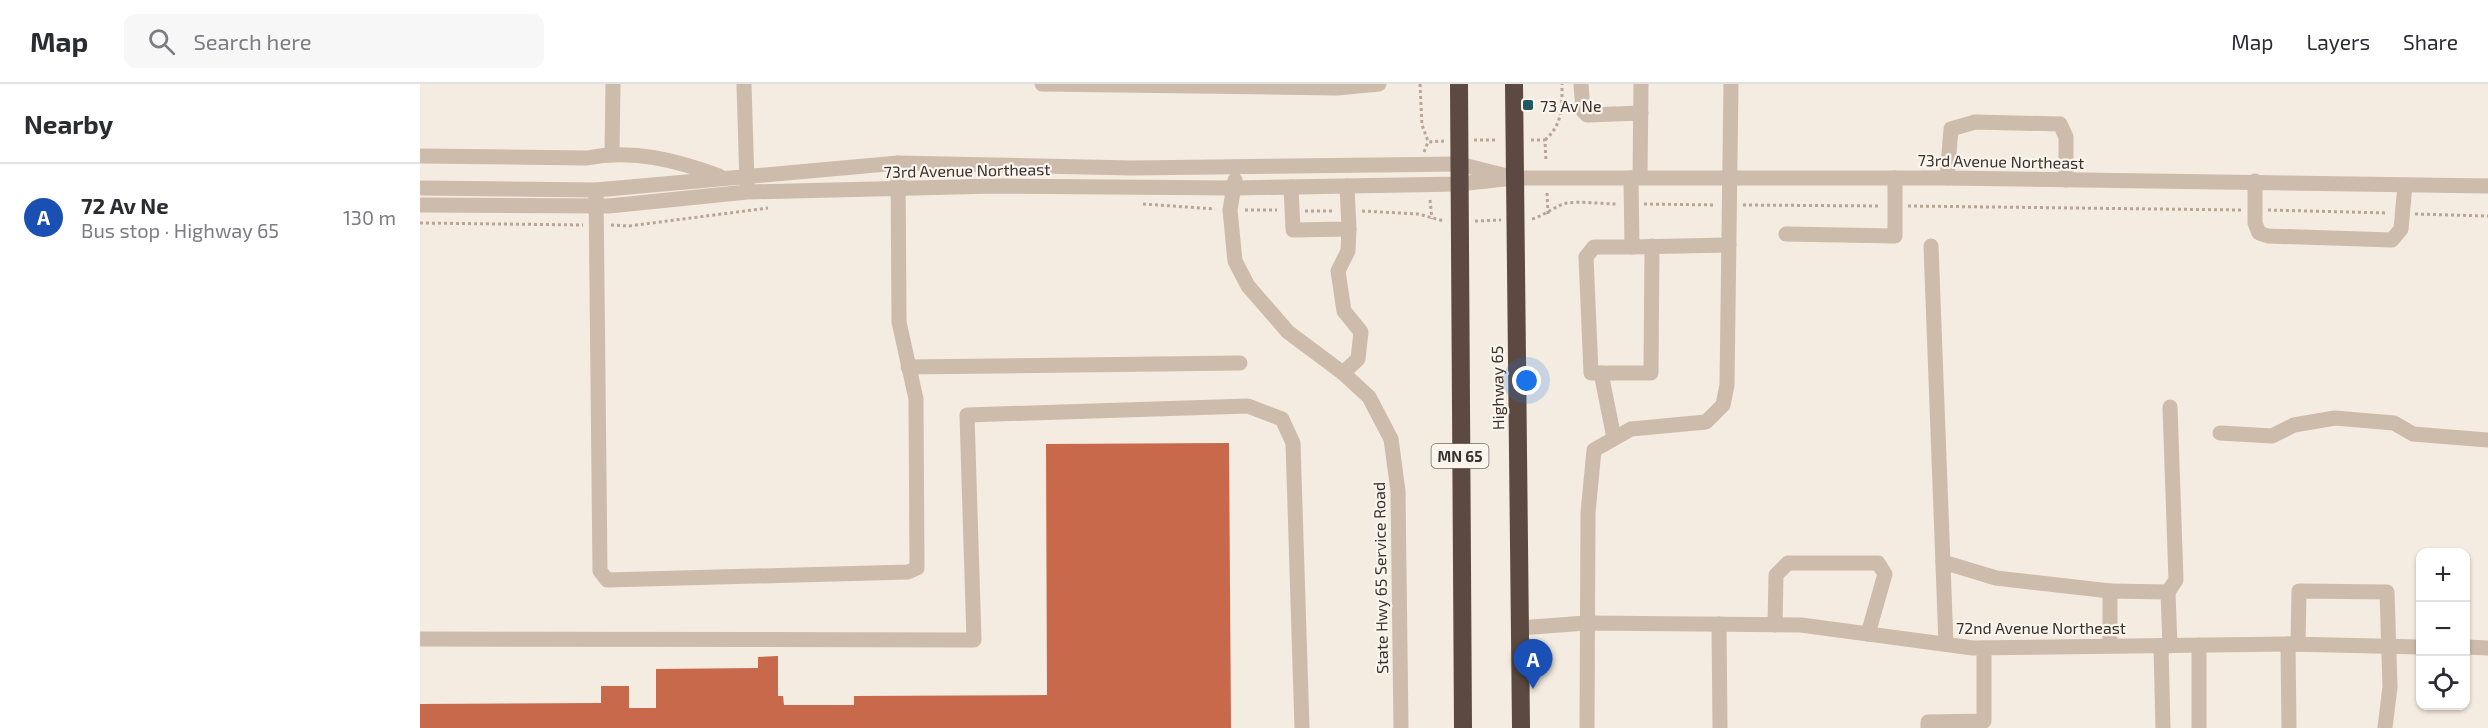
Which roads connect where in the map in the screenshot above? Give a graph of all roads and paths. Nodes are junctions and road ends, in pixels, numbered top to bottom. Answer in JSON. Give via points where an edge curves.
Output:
{"nodes":[{"id":1,"x":613,"y":84,"type":"edge"},
{"id":2,"x":744,"y":84,"type":"edge"},
{"id":3,"x":1042,"y":84,"type":"edge"},
{"id":4,"x":1379,"y":84,"type":"edge"},
{"id":5,"x":1420,"y":84,"type":"edge"},
{"id":6,"x":1459,"y":84,"type":"edge"},
{"id":7,"x":1514,"y":84,"type":"edge"},
{"id":8,"x":1562,"y":84,"type":"edge"},
{"id":9,"x":1581,"y":84,"type":"edge"},
{"id":10,"x":1641,"y":84,"type":"edge"},
{"id":11,"x":1731,"y":84,"type":"edge"},
{"id":12,"x":1641,"y":113,"type":"junction"},
{"id":13,"x":1545,"y":140,"type":"dead end"},
{"id":14,"x":1428,"y":142,"type":"dead end"},
{"id":15,"x":612,"y":153,"type":"junction"},
{"id":16,"x":420,"y":156,"type":"edge"},
{"id":17,"x":898,"y":163,"type":"junction"},
{"id":18,"x":1459,"y":164,"type":"junction"},
{"id":19,"x":1234,"y":167,"type":"junction"},
{"id":20,"x":746,"y":175,"type":"junction"},
{"id":21,"x":723,"y":177,"type":"junction"},
{"id":22,"x":1730,"y":177,"type":"junction"},
{"id":23,"x":1514,"y":178,"type":"junction"},
{"id":24,"x":1635,"y":178,"type":"junction"},
{"id":25,"x":1895,"y":178,"type":"junction"},
{"id":26,"x":1947,"y":178,"type":"junction"},
{"id":27,"x":2066,"y":180,"type":"junction"},
{"id":28,"x":2255,"y":181,"type":"junction"},
{"id":29,"x":1459,"y":184,"type":"junction"},
{"id":30,"x":2405,"y":184,"type":"junction"},
{"id":31,"x":1347,"y":186,"type":"junction"},
{"id":32,"x":2488,"y":186,"type":"edge"},
{"id":33,"x":1291,"y":187,"type":"junction"},
{"id":34,"x":420,"y":188,"type":"edge"},
{"id":35,"x":898,"y":188,"type":"junction"},
{"id":36,"x":1235,"y":188,"type":"junction"},
{"id":37,"x":596,"y":190,"type":"junction"},
{"id":38,"x":747,"y":192,"type":"junction"},
{"id":39,"x":420,"y":205,"type":"edge"},
{"id":40,"x":597,"y":206,"type":"junction"},
{"id":41,"x":1349,"y":229,"type":"junction"},
{"id":42,"x":1786,"y":234,"type":"dead end"},
{"id":43,"x":1729,"y":245,"type":"junction"},
{"id":44,"x":1652,"y":246,"type":"junction"},
{"id":45,"x":1931,"y":246,"type":"dead end"},
{"id":46,"x":1632,"y":247,"type":"junction"},
{"id":47,"x":1240,"y":363,"type":"dead end"},
{"id":48,"x":908,"y":367,"type":"junction"},
{"id":49,"x":1343,"y":373,"type":"junction"},
{"id":50,"x":1601,"y":373,"type":"junction"},
{"id":51,"x":2170,"y":407,"type":"dead end"},
{"id":52,"x":2220,"y":433,"type":"dead end"},
{"id":53,"x":1614,"y":438,"type":"junction"},
{"id":54,"x":2488,"y":440,"type":"edge"},
{"id":55,"x":1943,"y":562,"type":"junction"},
{"id":56,"x":2110,"y":591,"type":"junction"},
{"id":57,"x":2168,"y":592,"type":"junction"},
{"id":58,"x":1586,"y":623,"type":"junction"},
{"id":59,"x":1719,"y":624,"type":"junction"},
{"id":60,"x":1775,"y":625,"type":"junction"},
{"id":61,"x":1519,"y":628,"type":"junction"},
{"id":62,"x":1868,"y":634,"type":"junction"},
{"id":63,"x":420,"y":639,"type":"edge"},
{"id":64,"x":2293,"y":644,"type":"junction"},
{"id":65,"x":1946,"y":645,"type":"junction"},
{"id":66,"x":2199,"y":645,"type":"junction"},
{"id":67,"x":2110,"y":646,"type":"junction"},
{"id":68,"x":2165,"y":646,"type":"junction"},
{"id":69,"x":2388,"y":646,"type":"junction"},
{"id":70,"x":2416,"y":646,"type":"edge"},
{"id":71,"x":2470,"y":647,"type":"edge"},
{"id":72,"x":1984,"y":648,"type":"junction"},
{"id":73,"x":2488,"y":648,"type":"edge"},
{"id":74,"x":1984,"y":724,"type":"edge"},
{"id":75,"x":1302,"y":728,"type":"edge"},
{"id":76,"x":1401,"y":728,"type":"edge"},
{"id":77,"x":1463,"y":728,"type":"edge"},
{"id":78,"x":1521,"y":728,"type":"edge"},
{"id":79,"x":1587,"y":728,"type":"edge"},
{"id":80,"x":1720,"y":728,"type":"edge"},
{"id":81,"x":1928,"y":728,"type":"edge"},
{"id":82,"x":2163,"y":728,"type":"edge"},
{"id":83,"x":2199,"y":728,"type":"edge"},
{"id":84,"x":2289,"y":728,"type":"edge"},
{"id":85,"x":2385,"y":728,"type":"edge"}],
"edges":[{"from":1,"to":15,"type":"street"},
{"from":2,"to":20,"type":"street"},
{"from":3,"to":4,"type":"street","via":[[1337,88]]},
{"from":5,"to":14,"type":"path","via":[[1422,124]]},
{"from":6,"to":18,"type":"highway","number":"MN 65"},
{"from":7,"to":23,"type":"highway","name":"Highway 65"},
{"from":8,"to":13,"type":"path","via":[[1562,116],[1554,133]]},
{"from":9,"to":12,"type":"street","via":[[1583,111],[1587,115]]},
{"from":10,"to":12,"type":"street"},
{"from":11,"to":22,"type":"street"},
{"from":12,"to":24,"type":"street"},
{"from":15,"to":16,"type":"street","name":"73rd Avenue Northeast","via":[[587,158]]},
{"from":15,"to":21,"type":"street","name":"73rd Avenue Northeast","via":[[684,162]]},
{"from":17,"to":19,"type":"street","name":"73rd Avenue Northeast"},
{"from":17,"to":20,"type":"street","name":"73rd Avenue Northeast"},
{"from":17,"to":35,"type":"street"},
{"from":18,"to":19,"type":"street","name":"73rd Avenue Northeast"},
{"from":18,"to":23,"type":"street","name":"73rd Avenue Northeast"},
{"from":18,"to":29,"type":"highway","number":"MN 65"},
{"from":19,"to":36,"type":"street","name":"State Hwy 65 Service Road"},
{"from":20,"to":21,"type":"street","name":"73rd Avenue Northeast"},
{"from":20,"to":38,"type":"street"},
{"from":21,"to":37,"type":"street","name":"73rd Avenue Northeast"},
{"from":22,"to":24,"type":"street","name":"73rd Avenue Northeast"},
{"from":22,"to":25,"type":"street","name":"73rd Avenue Northeast"},
{"from":22,"to":43,"type":"street"},
{"from":23,"to":24,"type":"street","name":"73rd Avenue Northeast"},
{"from":23,"to":29,"type":"street","name":"73rd Avenue Northeast"},
{"from":23,"to":61,"type":"highway","name":"Highway 65"},
{"from":24,"to":46,"type":"street"},
{"from":25,"to":26,"type":"street","name":"73rd Avenue Northeast"},
{"from":25,"to":42,"type":"street","via":[[1895,236]]},
{"from":26,"to":27,"type":"street","name":"73rd Avenue Northeast"},
{"from":26,"to":27,"type":"street","via":[[1951,129],[1975,122],[2060,124],[2066,137]]},
{"from":27,"to":28,"type":"street","name":"73rd Avenue Northeast"},
{"from":28,"to":30,"type":"street","name":"73rd Avenue Northeast"},
{"from":28,"to":30,"type":"street","via":[[2255,223],[2259,232],[2268,236],[2392,240],[2401,229]]},
{"from":29,"to":31,"type":"street","name":"73rd Avenue Northeast"},
{"from":29,"to":77,"type":"highway","number":"MN 65"},
{"from":30,"to":32,"type":"street","name":"73rd Avenue Northeast"},
{"from":31,"to":33,"type":"street","name":"73rd Avenue Northeast"},
{"from":31,"to":41,"type":"street"},
{"from":33,"to":36,"type":"street","name":"73rd Avenue Northeast"},
{"from":33,"to":41,"type":"street","via":[[1293,230]]},
{"from":34,"to":37,"type":"street","name":"73rd Avenue Northeast"},
{"from":35,"to":36,"type":"street","name":"73rd Avenue Northeast"},
{"from":35,"to":38,"type":"street","name":"73rd Avenue Northeast"},
{"from":35,"to":48,"type":"street","via":[[899,322]]},
{"from":36,"to":49,"type":"street","name":"State Hwy 65 Service Road","via":[[1230,210],[1235,261],[1248,286],[1287,332]]},
{"from":37,"to":40,"type":"street"},
{"from":38,"to":40,"type":"street","name":"73rd Avenue Northeast"},
{"from":39,"to":40,"type":"street","name":"73rd Avenue Northeast"},
{"from":40,"to":48,"type":"street","via":[[600,570],[607,580],[853,575],[917,568],[916,399]]},
{"from":41,"to":49,"type":"street","via":[[1348,251],[1338,271],[1344,311],[1361,332],[1358,359]]},
{"from":43,"to":44,"type":"street"},
{"from":43,"to":53,"type":"street","via":[[1727,385],[1723,405],[1706,422],[1631,429]]},
{"from":44,"to":46,"type":"street"},
{"from":44,"to":50,"type":"street","via":[[1651,373]]},
{"from":45,"to":55,"type":"street"},
{"from":46,"to":50,"type":"street","via":[[1594,247],[1586,257],[1591,373]]},
{"from":47,"to":48,"type":"street"},
{"from":49,"to":76,"type":"street","name":"State Hwy 65 Service Road","via":[[1369,397],[1391,439],[1398,490]]},
{"from":50,"to":53,"type":"street"},
{"from":51,"to":57,"type":"street","via":[[2176,580]]},
{"from":52,"to":54,"type":"street","via":[[2272,436],[2294,425],[2335,418],[2394,423],[2413,435]]},
{"from":53,"to":58,"type":"street","via":[[1594,450],[1588,513]]},
{"from":55,"to":56,"type":"street","via":[[1996,578]]},
{"from":55,"to":65,"type":"street"},
{"from":56,"to":57,"type":"street"},
{"from":56,"to":67,"type":"street"},
{"from":57,"to":68,"type":"street"},
{"from":58,"to":59,"type":"street","name":"72nd Avenue Northeast"},
{"from":58,"to":61,"type":"street","name":"72nd Avenue Northeast"},
{"from":58,"to":79,"type":"street"},
{"from":59,"to":60,"type":"street","name":"72nd Avenue Northeast"},
{"from":59,"to":80,"type":"street"},
{"from":60,"to":62,"type":"street","name":"72nd Avenue Northeast"},
{"from":60,"to":62,"type":"street","via":[[1776,575],[1788,563],[1878,563],[1885,574]]},
{"from":61,"to":78,"type":"highway","name":"Highway 65"},
{"from":62,"to":65,"type":"street","name":"72nd Avenue Northeast"},
{"from":63,"to":75,"type":"street","via":[[974,640],[967,415],[1248,406],[1282,419],[1293,443]]},
{"from":64,"to":66,"type":"street","name":"72nd Avenue Northeast"},
{"from":64,"to":69,"type":"street","name":"72nd Avenue Northeast"},
{"from":64,"to":69,"type":"street","via":[[2299,591],[2387,592]]},
{"from":64,"to":84,"type":"street"},
{"from":65,"to":72,"type":"street","name":"72nd Avenue Northeast"},
{"from":66,"to":68,"type":"street","name":"72nd Avenue Northeast"},
{"from":66,"to":83,"type":"street"},
{"from":67,"to":68,"type":"street","name":"72nd Avenue Northeast"},
{"from":67,"to":72,"type":"street","name":"72nd Avenue Northeast"},
{"from":68,"to":82,"type":"street"},
{"from":69,"to":70,"type":"street","name":"72nd Avenue Northeast"},
{"from":69,"to":85,"type":"street","via":[[2390,687]]},
{"from":71,"to":73,"type":"street"},
{"from":72,"to":74,"type":"street"},
{"from":74,"to":81,"type":"street","via":[[1928,722]]}]}
